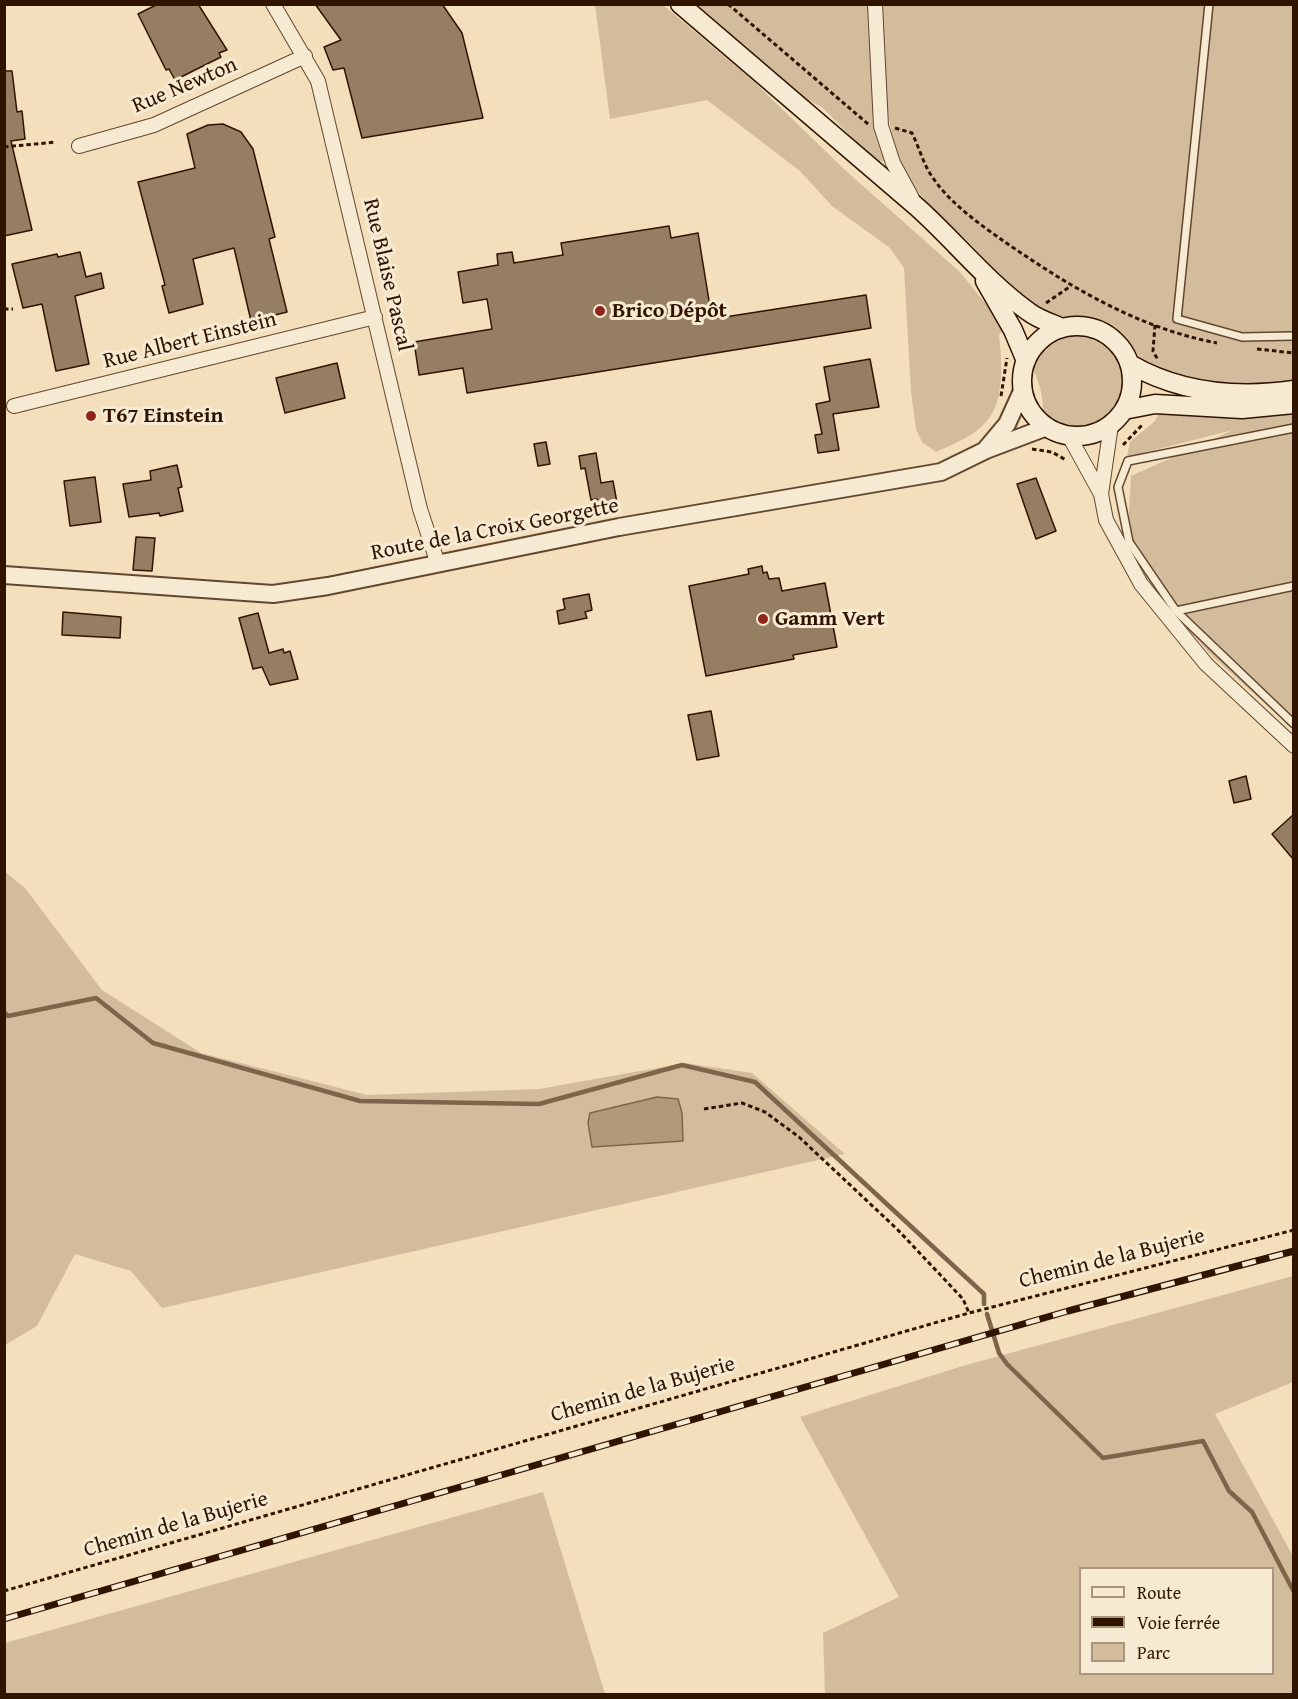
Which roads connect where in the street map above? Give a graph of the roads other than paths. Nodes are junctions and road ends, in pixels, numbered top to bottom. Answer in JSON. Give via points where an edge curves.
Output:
{"nodes":[{"id":1,"x":273,"y":4,"type":"edge"},
{"id":2,"x":680,"y":4,"type":"edge"},
{"id":3,"x":875,"y":4,"type":"edge"},
{"id":4,"x":1209,"y":4,"type":"edge"},
{"id":5,"x":305,"y":56,"type":"junction"},
{"id":6,"x":79,"y":146,"type":"dead end"},
{"id":7,"x":917,"y":207,"type":"junction"},
{"id":8,"x":978,"y":269,"type":"junction"},
{"id":9,"x":375,"y":317,"type":"junction"},
{"id":10,"x":1062,"y":328,"type":"junction"},
{"id":11,"x":1293,"y":336,"type":"edge"},
{"id":12,"x":1026,"y":361,"type":"junction"},
{"id":13,"x":1130,"y":364,"type":"junction"},
{"id":14,"x":1293,"y":390,"type":"edge"},
{"id":15,"x":1022,"y":391,"type":"junction"},
{"id":16,"x":1293,"y":404,"type":"edge"},
{"id":17,"x":14,"y":406,"type":"dead end"},
{"id":18,"x":1124,"y":410,"type":"junction"},
{"id":19,"x":1111,"y":425,"type":"junction"},
{"id":20,"x":1047,"y":428,"type":"junction"},
{"id":21,"x":1293,"y":428,"type":"edge"},
{"id":22,"x":1070,"y":436,"type":"junction"},
{"id":23,"x":986,"y":450,"type":"junction"},
{"id":24,"x":1101,"y":494,"type":"junction"},
{"id":25,"x":438,"y":564,"type":"junction"},
{"id":26,"x":4,"y":575,"type":"edge"},
{"id":27,"x":1293,"y":586,"type":"edge"},
{"id":28,"x":1176,"y":611,"type":"junction"},
{"id":29,"x":1293,"y":724,"type":"edge"},
{"id":30,"x":1293,"y":746,"type":"edge"}],
"edges":[{"from":1,"to":5,"type":"street","name":"Rue Blaise Pascal"},
{"from":2,"to":7,"type":"main road"},
{"from":3,"to":7,"type":"street","via":[[881,126],[893,163]]},
{"from":4,"to":11,"type":"lane","via":[[1177,319],[1242,337]]},
{"from":5,"to":6,"type":"street","name":"Rue Newton","via":[[154,125]]},
{"from":5,"to":9,"type":"street","name":"Rue Blaise Pascal","via":[[318,81]]},
{"from":7,"to":8,"type":"main road","via":[[951,237]]},
{"from":8,"to":10,"type":"main road","via":[[1030,314]]},
{"from":8,"to":12,"type":"main road"},
{"from":9,"to":17,"type":"street","name":"Rue Albert Einstein"},
{"from":9,"to":25,"type":"street","name":"Rue Blaise Pascal","via":[[420,509]]},
{"from":10,"to":12,"type":"main road","via":[[1041,339]]},
{"from":10,"to":13,"type":"main road","via":[[1086,327],[1103,333]]},
{"from":12,"to":15,"type":"main road"},
{"from":13,"to":14,"type":"main road","via":[[1160,379],[1227,394]]},
{"from":13,"to":18,"type":"main road","via":[[1132,388]]},
{"from":15,"to":20,"type":"main road","via":[[1032,413]]},
{"from":15,"to":23,"type":"street","name":"Route de la Croix Georgette","via":[[1007,424]]},
{"from":16,"to":18,"type":"main road","via":[[1242,409],[1155,404]]},
{"from":18,"to":19,"type":"main road"},
{"from":19,"to":22,"type":"main road","via":[[1089,435]]},
{"from":19,"to":24,"type":"street"},
{"from":20,"to":22,"type":"main road"},
{"from":20,"to":23,"type":"street","name":"Route de la Croix Georgette"},
{"from":21,"to":28,"type":"lane","via":[[1128,461],[1118,487],[1129,542]]},
{"from":22,"to":24,"type":"street"},
{"from":23,"to":25,"type":"street","name":"Route de la Croix Georgette","via":[[941,472],[619,527]]},
{"from":24,"to":30,"type":"street","via":[[1106,520],[1141,584],[1162,613],[1206,664]]},
{"from":25,"to":26,"type":"street","name":"Route de la Croix Georgette","via":[[273,594]]},
{"from":27,"to":28,"type":"lane"},
{"from":28,"to":29,"type":"lane"}]}
